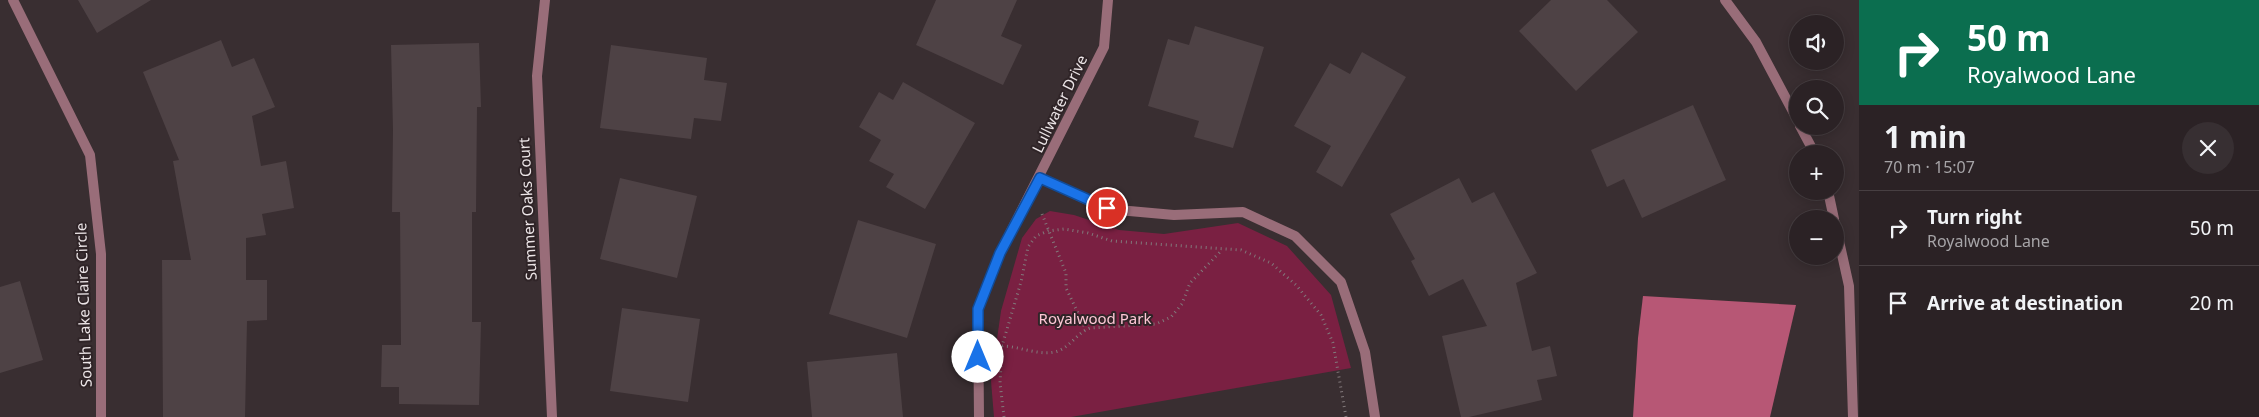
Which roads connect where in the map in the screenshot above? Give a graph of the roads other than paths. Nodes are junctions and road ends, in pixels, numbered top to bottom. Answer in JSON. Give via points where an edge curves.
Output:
{"nodes":[{"id":1,"x":13,"y":0,"type":"edge"},
{"id":2,"x":545,"y":0,"type":"edge"},
{"id":3,"x":1108,"y":0,"type":"edge"},
{"id":4,"x":1725,"y":0,"type":"edge"},
{"id":5,"x":1789,"y":104,"type":"edge"},
{"id":6,"x":1040,"y":178,"type":"junction"},
{"id":7,"x":1844,"y":264,"type":"edge"},
{"id":8,"x":101,"y":417,"type":"edge"},
{"id":9,"x":552,"y":417,"type":"edge"},
{"id":10,"x":979,"y":417,"type":"edge"},
{"id":11,"x":1375,"y":417,"type":"edge"},
{"id":12,"x":1854,"y":417,"type":"edge"}],
"edges":[{"from":1,"to":8,"type":"street","name":"South Lake Claire Circle","via":[[90,155],[101,254]]},
{"from":2,"to":9,"type":"street","name":"Summer Oaks Court","via":[[537,76]]},
{"from":3,"to":6,"type":"street","name":"Lullwater Drive","via":[[1104,47]]},
{"from":4,"to":5,"type":"street","via":[[1756,42]]},
{"from":6,"to":10,"type":"street","name":"Lullwater Drive","via":[[1000,253],[978,309]]},
{"from":6,"to":11,"type":"street","via":[[1107,208],[1174,214],[1243,212],[1295,236],[1341,282],[1364,352]]},
{"from":7,"to":12,"type":"street","via":[[1849,286]]}]}
